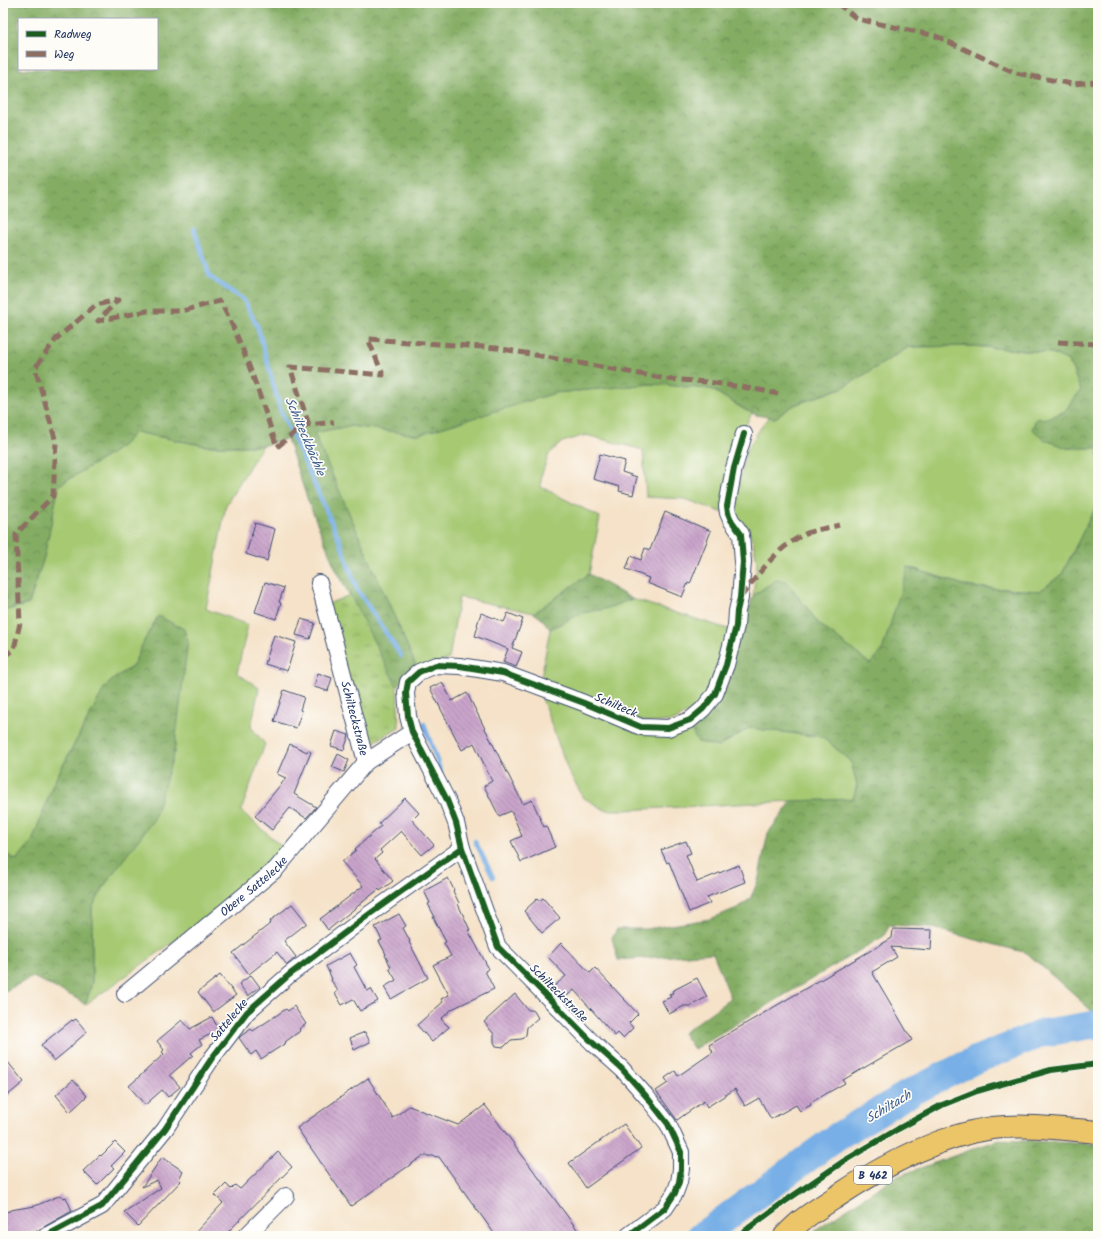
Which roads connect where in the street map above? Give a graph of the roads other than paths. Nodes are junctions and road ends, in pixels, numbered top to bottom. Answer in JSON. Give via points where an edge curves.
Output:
{"nodes":[{"id":1,"x":744,"y":434,"type":"dead end"},
{"id":2,"x":318,"y":583,"type":"dead end"},
{"id":3,"x":412,"y":732,"type":"junction"},
{"id":4,"x":366,"y":762,"type":"junction"},
{"id":5,"x":462,"y":848,"type":"junction"},
{"id":6,"x":125,"y":994,"type":"dead end"},
{"id":7,"x":1098,"y":1132,"type":"edge"},
{"id":8,"x":286,"y":1196,"type":"dead end"},
{"id":9,"x":46,"y":1236,"type":"edge"},
{"id":10,"x":246,"y":1236,"type":"edge"},
{"id":11,"x":628,"y":1236,"type":"edge"},
{"id":12,"x":785,"y":1236,"type":"edge"}],
"edges":[{"from":1,"to":3,"type":"street","name":"Schilteck","via":[[734,468],[728,506],[731,520],[741,534],[743,562],[736,626],[715,694],[703,710],[690,720],[668,728],[641,727],[503,673],[436,665],[419,672],[408,682],[406,693]]},
{"from":2,"to":4,"type":"street","name":"Schilteckstraße"},
{"from":3,"to":4,"type":"street","name":"Schilteckstraße"},
{"from":3,"to":5,"type":"street","name":"Schilteckstraße","via":[[447,800],[456,822]]},
{"from":4,"to":6,"type":"street","name":"Obere Sattelecke","via":[[276,870]]},
{"from":5,"to":9,"type":"street","name":"Sattelecke","via":[[289,975],[247,1012],[212,1058],[165,1129],[102,1206]]},
{"from":5,"to":11,"type":"street","name":"Schilteckstraße","via":[[498,947],[632,1080],[668,1124],[681,1152],[679,1182],[665,1208]]},
{"from":7,"to":12,"type":"main road","number":"B 462","via":[[1044,1127],[994,1128],[971,1132],[930,1146],[890,1164],[849,1188]]},
{"from":8,"to":10,"type":"street"}]}
